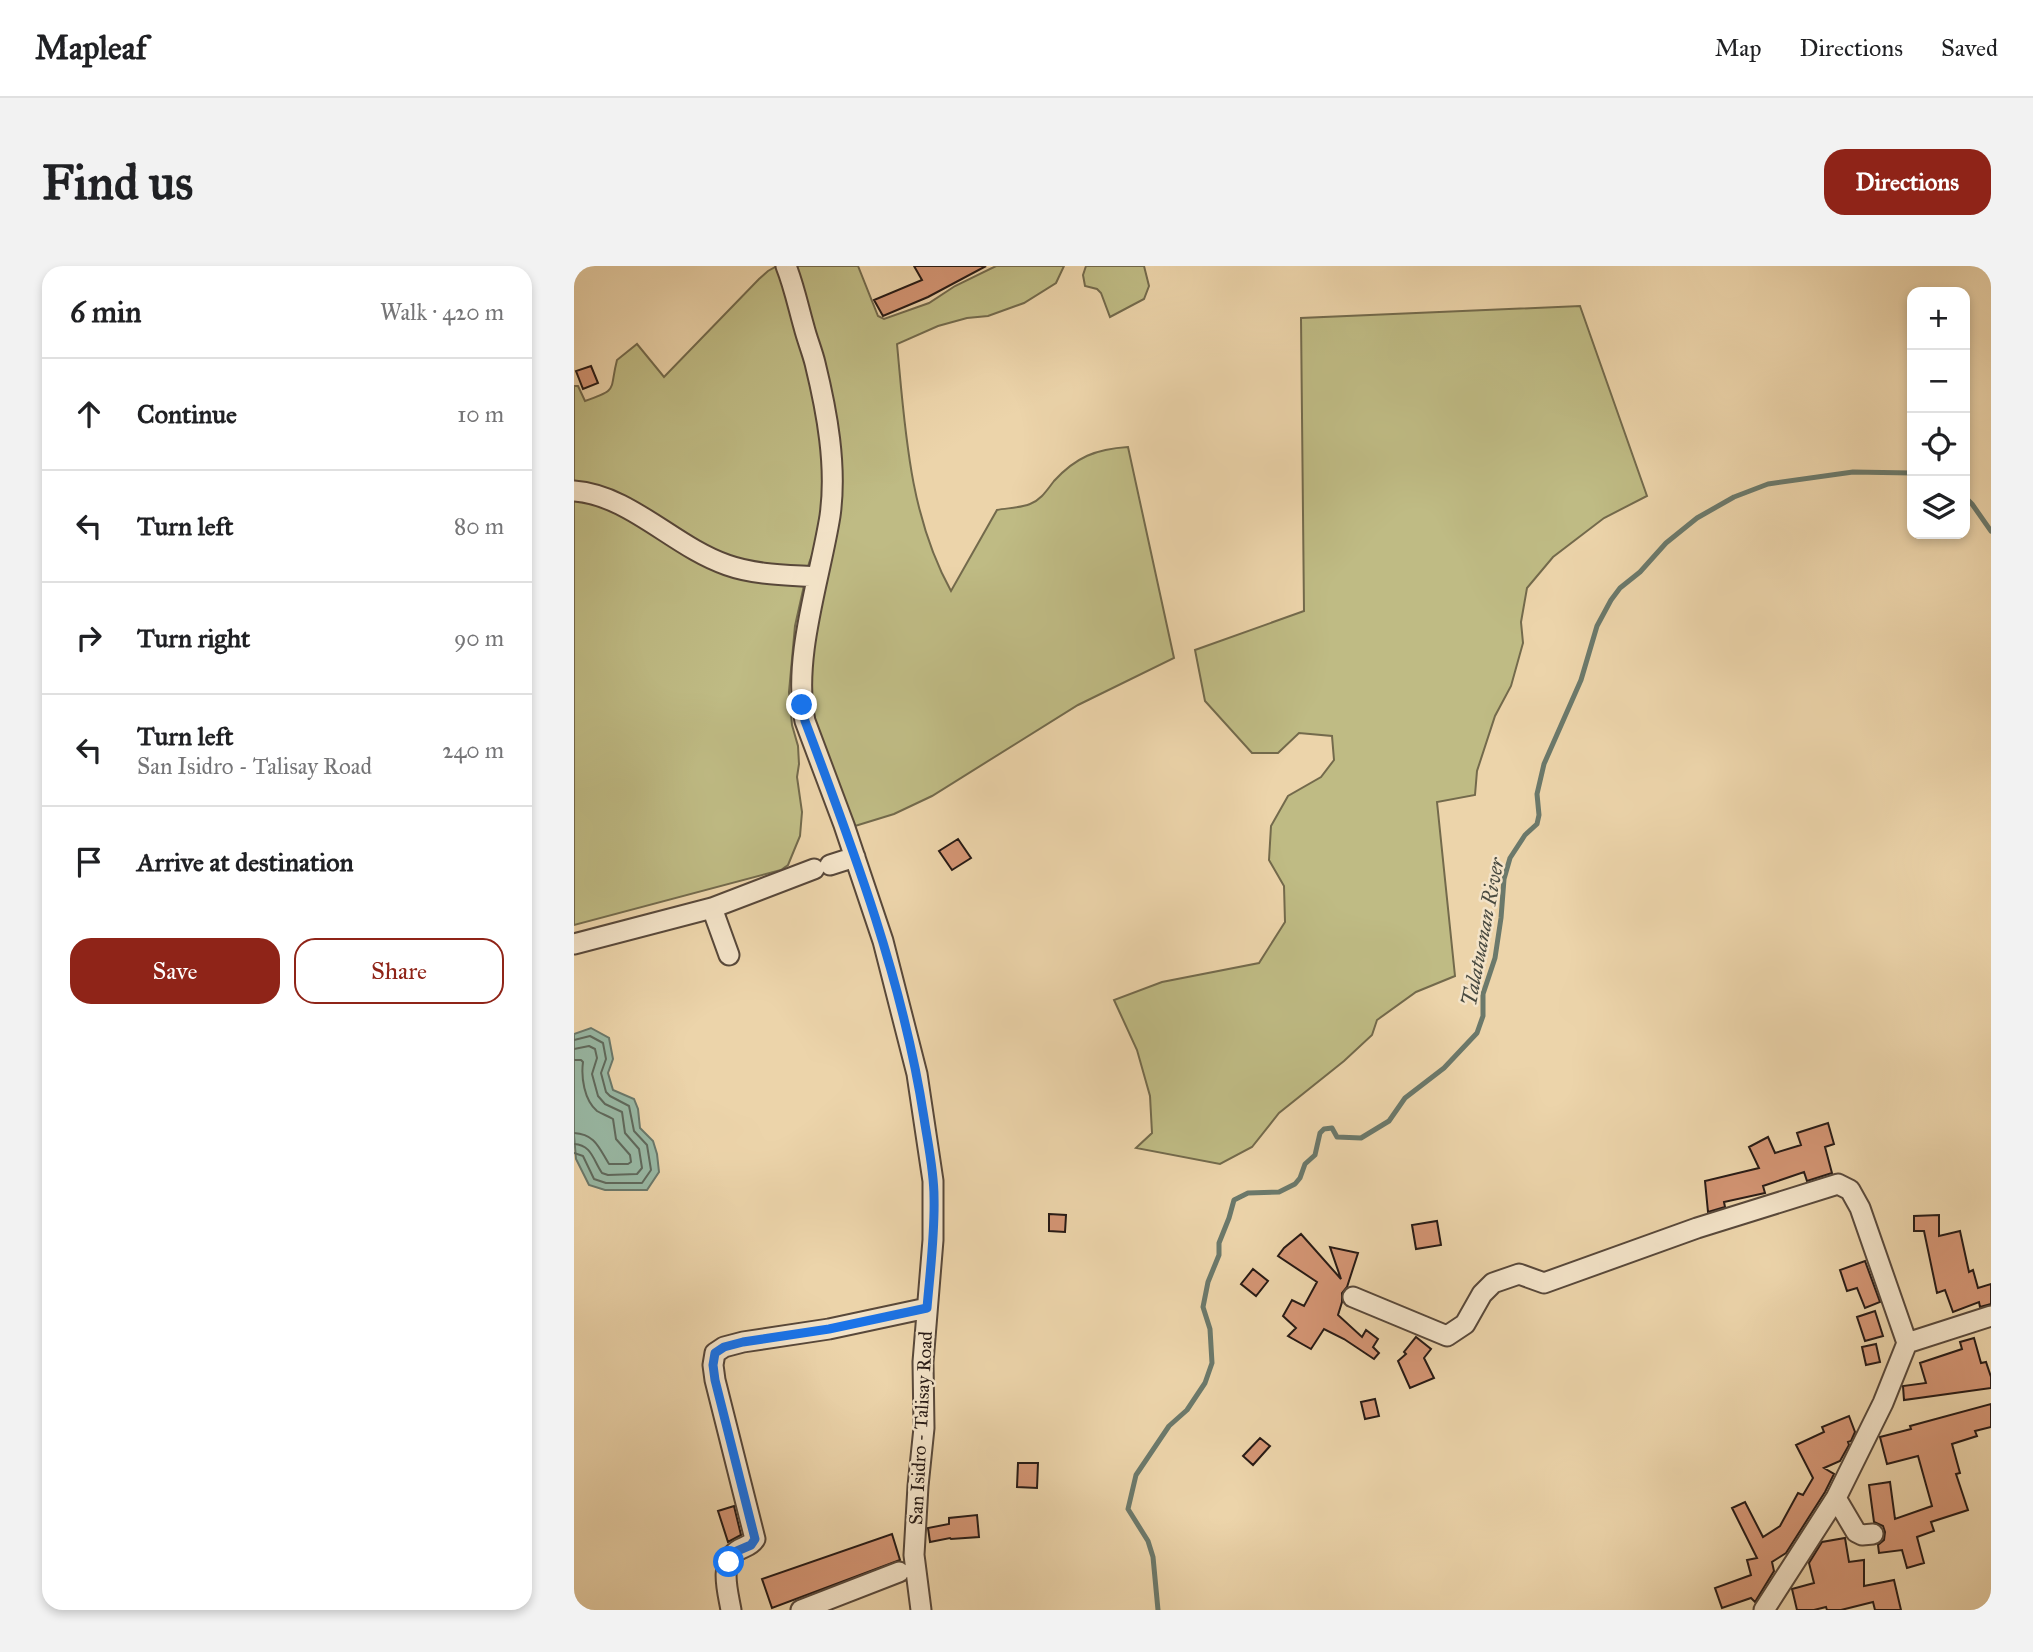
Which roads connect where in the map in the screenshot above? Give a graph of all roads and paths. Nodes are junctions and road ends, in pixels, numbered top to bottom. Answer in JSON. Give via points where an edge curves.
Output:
{"nodes":[{"id":1,"x":786,"y":266,"type":"edge"},
{"id":2,"x":574,"y":491,"type":"edge"},
{"id":3,"x":817,"y":577,"type":"junction"},
{"id":4,"x":855,"y":857,"type":"junction"},
{"id":5,"x":712,"y":908,"type":"junction"},
{"id":6,"x":574,"y":944,"type":"edge"},
{"id":7,"x":729,"y":955,"type":"dead end"},
{"id":8,"x":1353,"y":1297,"type":"dead end"},
{"id":9,"x":927,"y":1308,"type":"junction"},
{"id":10,"x":1991,"y":1316,"type":"edge"},
{"id":11,"x":1907,"y":1343,"type":"junction"},
{"id":12,"x":1836,"y":1498,"type":"junction"},
{"id":13,"x":1873,"y":1534,"type":"dead end"},
{"id":14,"x":899,"y":1572,"type":"dead end"},
{"id":15,"x":1769,"y":1607,"type":"edge"},
{"id":16,"x":731,"y":1610,"type":"edge"},
{"id":17,"x":801,"y":1610,"type":"edge"},
{"id":18,"x":921,"y":1610,"type":"edge"}],
"edges":[{"from":1,"to":3,"type":"street","name":"San Isidro - Talisay Road","via":[[818,376],[830,452],[832,496]]},
{"from":2,"to":3,"type":"street","via":[[614,500],[726,565]]},
{"from":3,"to":4,"type":"street","name":"San Isidro - Talisay Road","via":[[802,705]]},
{"from":4,"to":5,"type":"street"},
{"from":4,"to":9,"type":"street","name":"San Isidro - Talisay Road","via":[[883,941],[917,1074],[934,1195]]},
{"from":5,"to":6,"type":"street"},
{"from":5,"to":7,"type":"street"},
{"from":8,"to":11,"type":"street","via":[[1447,1336],[1465,1324],[1493,1283],[1519,1274],[1544,1283],[1838,1184],[1850,1190],[1860,1208]]},
{"from":9,"to":16,"type":"street","via":[[743,1342],[715,1353],[715,1380],[755,1539],[737,1551],[727,1567]]},
{"from":9,"to":18,"type":"street","name":"San Isidro - Talisay Road","via":[[914,1555]]},
{"from":10,"to":11,"type":"street"},
{"from":11,"to":12,"type":"street"},
{"from":12,"to":13,"type":"street","via":[[1856,1532]]},
{"from":12,"to":15,"type":"street"},
{"from":14,"to":17,"type":"street"}]}
